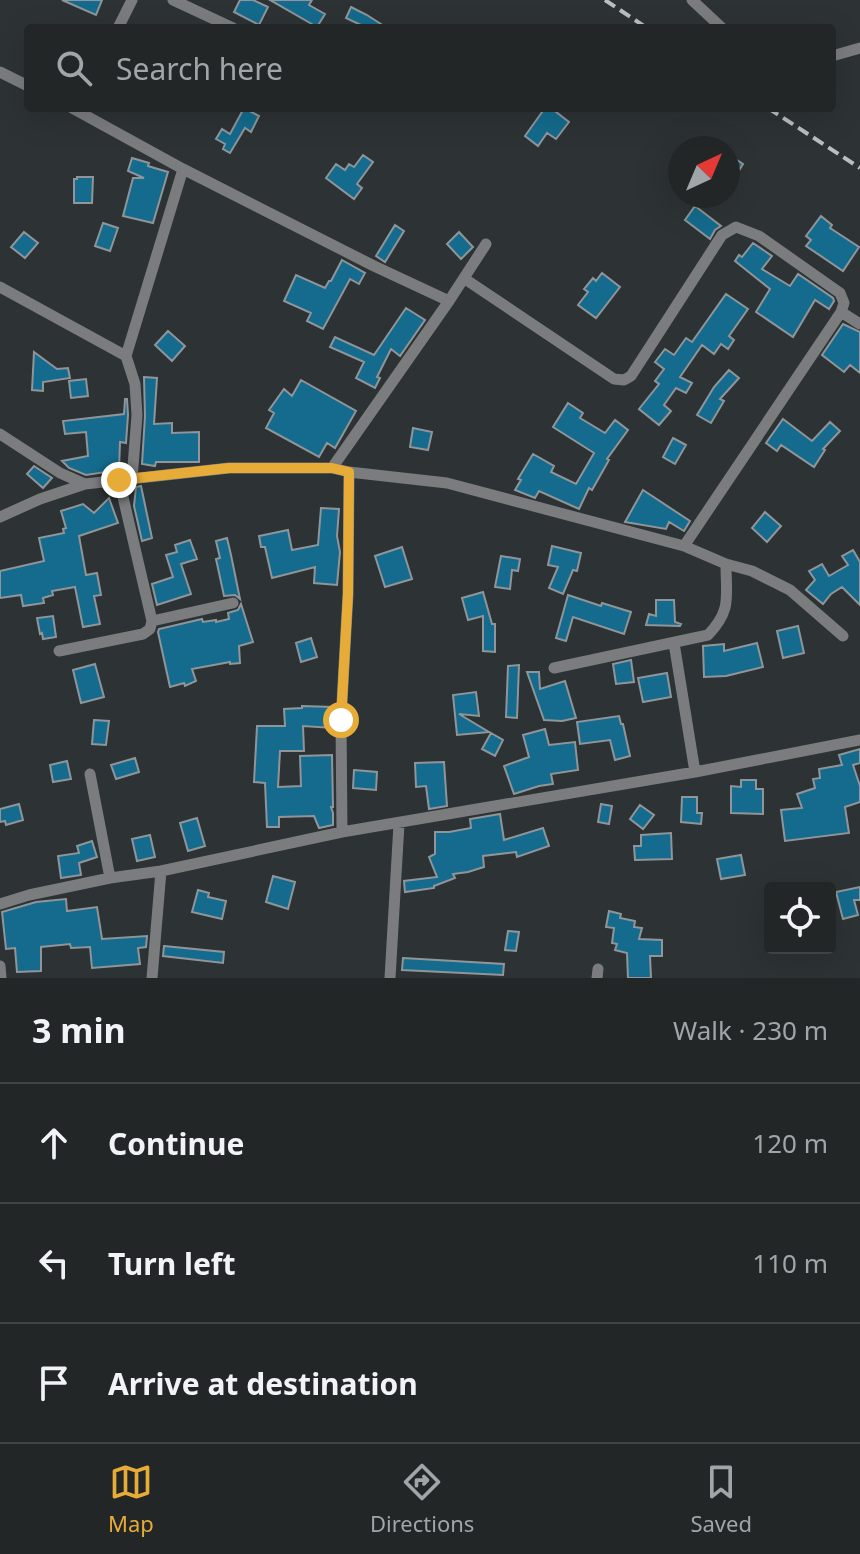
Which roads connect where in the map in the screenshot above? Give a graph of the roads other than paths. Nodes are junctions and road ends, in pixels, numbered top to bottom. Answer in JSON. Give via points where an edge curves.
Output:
{"nodes":[{"id":1,"x":132,"y":0,"type":"edge"},
{"id":2,"x":173,"y":0,"type":"edge"},
{"id":3,"x":692,"y":0,"type":"edge"},
{"id":4,"x":120,"y":24,"type":"edge"},
{"id":5,"x":224,"y":24,"type":"edge"},
{"id":6,"x":718,"y":24,"type":"edge"},
{"id":7,"x":860,"y":48,"type":"edge"},
{"id":8,"x":836,"y":55,"type":"edge"},
{"id":9,"x":0,"y":72,"type":"edge"},
{"id":10,"x":24,"y":84,"type":"edge"},
{"id":11,"x":80,"y":112,"type":"edge"},
{"id":12,"x":183,"y":169,"type":"junction"},
{"id":13,"x":486,"y":244,"type":"dead end"},
{"id":14,"x":465,"y":279,"type":"junction"},
{"id":15,"x":0,"y":287,"type":"edge"},
{"id":16,"x":449,"y":301,"type":"junction"},
{"id":17,"x":841,"y":312,"type":"junction"},
{"id":18,"x":860,"y":324,"type":"edge"},
{"id":19,"x":126,"y":356,"type":"junction"},
{"id":20,"x":0,"y":434,"type":"edge"},
{"id":21,"x":332,"y":468,"type":"junction"},
{"id":22,"x":349,"y":472,"type":"junction"},
{"id":23,"x":126,"y":479,"type":"junction"},
{"id":24,"x":85,"y":484,"type":"junction"},
{"id":25,"x":0,"y":517,"type":"edge"},
{"id":26,"x":684,"y":546,"type":"junction"},
{"id":27,"x":726,"y":564,"type":"junction"},
{"id":28,"x":233,"y":603,"type":"dead end"},
{"id":29,"x":152,"y":621,"type":"junction"},
{"id":30,"x":843,"y":636,"type":"dead end"},
{"id":31,"x":674,"y":643,"type":"junction"},
{"id":32,"x":59,"y":651,"type":"dead end"},
{"id":33,"x":554,"y":668,"type":"dead end"},
{"id":34,"x":860,"y":740,"type":"edge"},
{"id":35,"x":695,"y":772,"type":"junction"},
{"id":36,"x":90,"y":774,"type":"dead end"},
{"id":37,"x":399,"y":824,"type":"junction"},
{"id":38,"x":342,"y":832,"type":"junction"},
{"id":39,"x":161,"y":871,"type":"junction"},
{"id":40,"x":110,"y":878,"type":"junction"},
{"id":41,"x":0,"y":904,"type":"edge"},
{"id":42,"x":0,"y":966,"type":"edge"},
{"id":43,"x":1,"y":978,"type":"edge"},
{"id":44,"x":152,"y":978,"type":"edge"},
{"id":45,"x":390,"y":978,"type":"edge"}],
"edges":[{"from":1,"to":4,"type":"street"},
{"from":2,"to":5,"type":"street"},
{"from":3,"to":6,"type":"street"},
{"from":7,"to":8,"type":"street"},
{"from":9,"to":10,"type":"street"},
{"from":11,"to":12,"type":"street"},
{"from":12,"to":16,"type":"street"},
{"from":12,"to":19,"type":"street"},
{"from":13,"to":14,"type":"street"},
{"from":14,"to":16,"type":"street"},
{"from":14,"to":17,"type":"street","via":[[614,379],[624,380],[722,235],[736,227],[759,236],[840,293]]},
{"from":15,"to":19,"type":"street"},
{"from":16,"to":21,"type":"street"},
{"from":17,"to":18,"type":"street"},
{"from":17,"to":26,"type":"street"},
{"from":19,"to":23,"type":"street","via":[[137,415]]},
{"from":20,"to":24,"type":"street"},
{"from":21,"to":22,"type":"street"},
{"from":21,"to":23,"type":"street","via":[[229,468]]},
{"from":22,"to":26,"type":"street","via":[[447,483]]},
{"from":22,"to":38,"type":"street"},
{"from":23,"to":24,"type":"street"},
{"from":23,"to":29,"type":"street"},
{"from":24,"to":25,"type":"street"},
{"from":26,"to":27,"type":"street"},
{"from":27,"to":30,"type":"street","via":[[790,590]]},
{"from":27,"to":31,"type":"street","via":[[726,610],[719,624],[708,635]]},
{"from":28,"to":29,"type":"street"},
{"from":29,"to":32,"type":"street","via":[[143,634]]},
{"from":31,"to":33,"type":"street"},
{"from":31,"to":35,"type":"street"},
{"from":34,"to":35,"type":"street"},
{"from":35,"to":37,"type":"street"},
{"from":36,"to":40,"type":"street"},
{"from":37,"to":38,"type":"street"},
{"from":37,"to":45,"type":"street"},
{"from":38,"to":39,"type":"street"},
{"from":39,"to":40,"type":"street"},
{"from":39,"to":44,"type":"street"},
{"from":40,"to":41,"type":"street"},
{"from":42,"to":43,"type":"street"}]}
